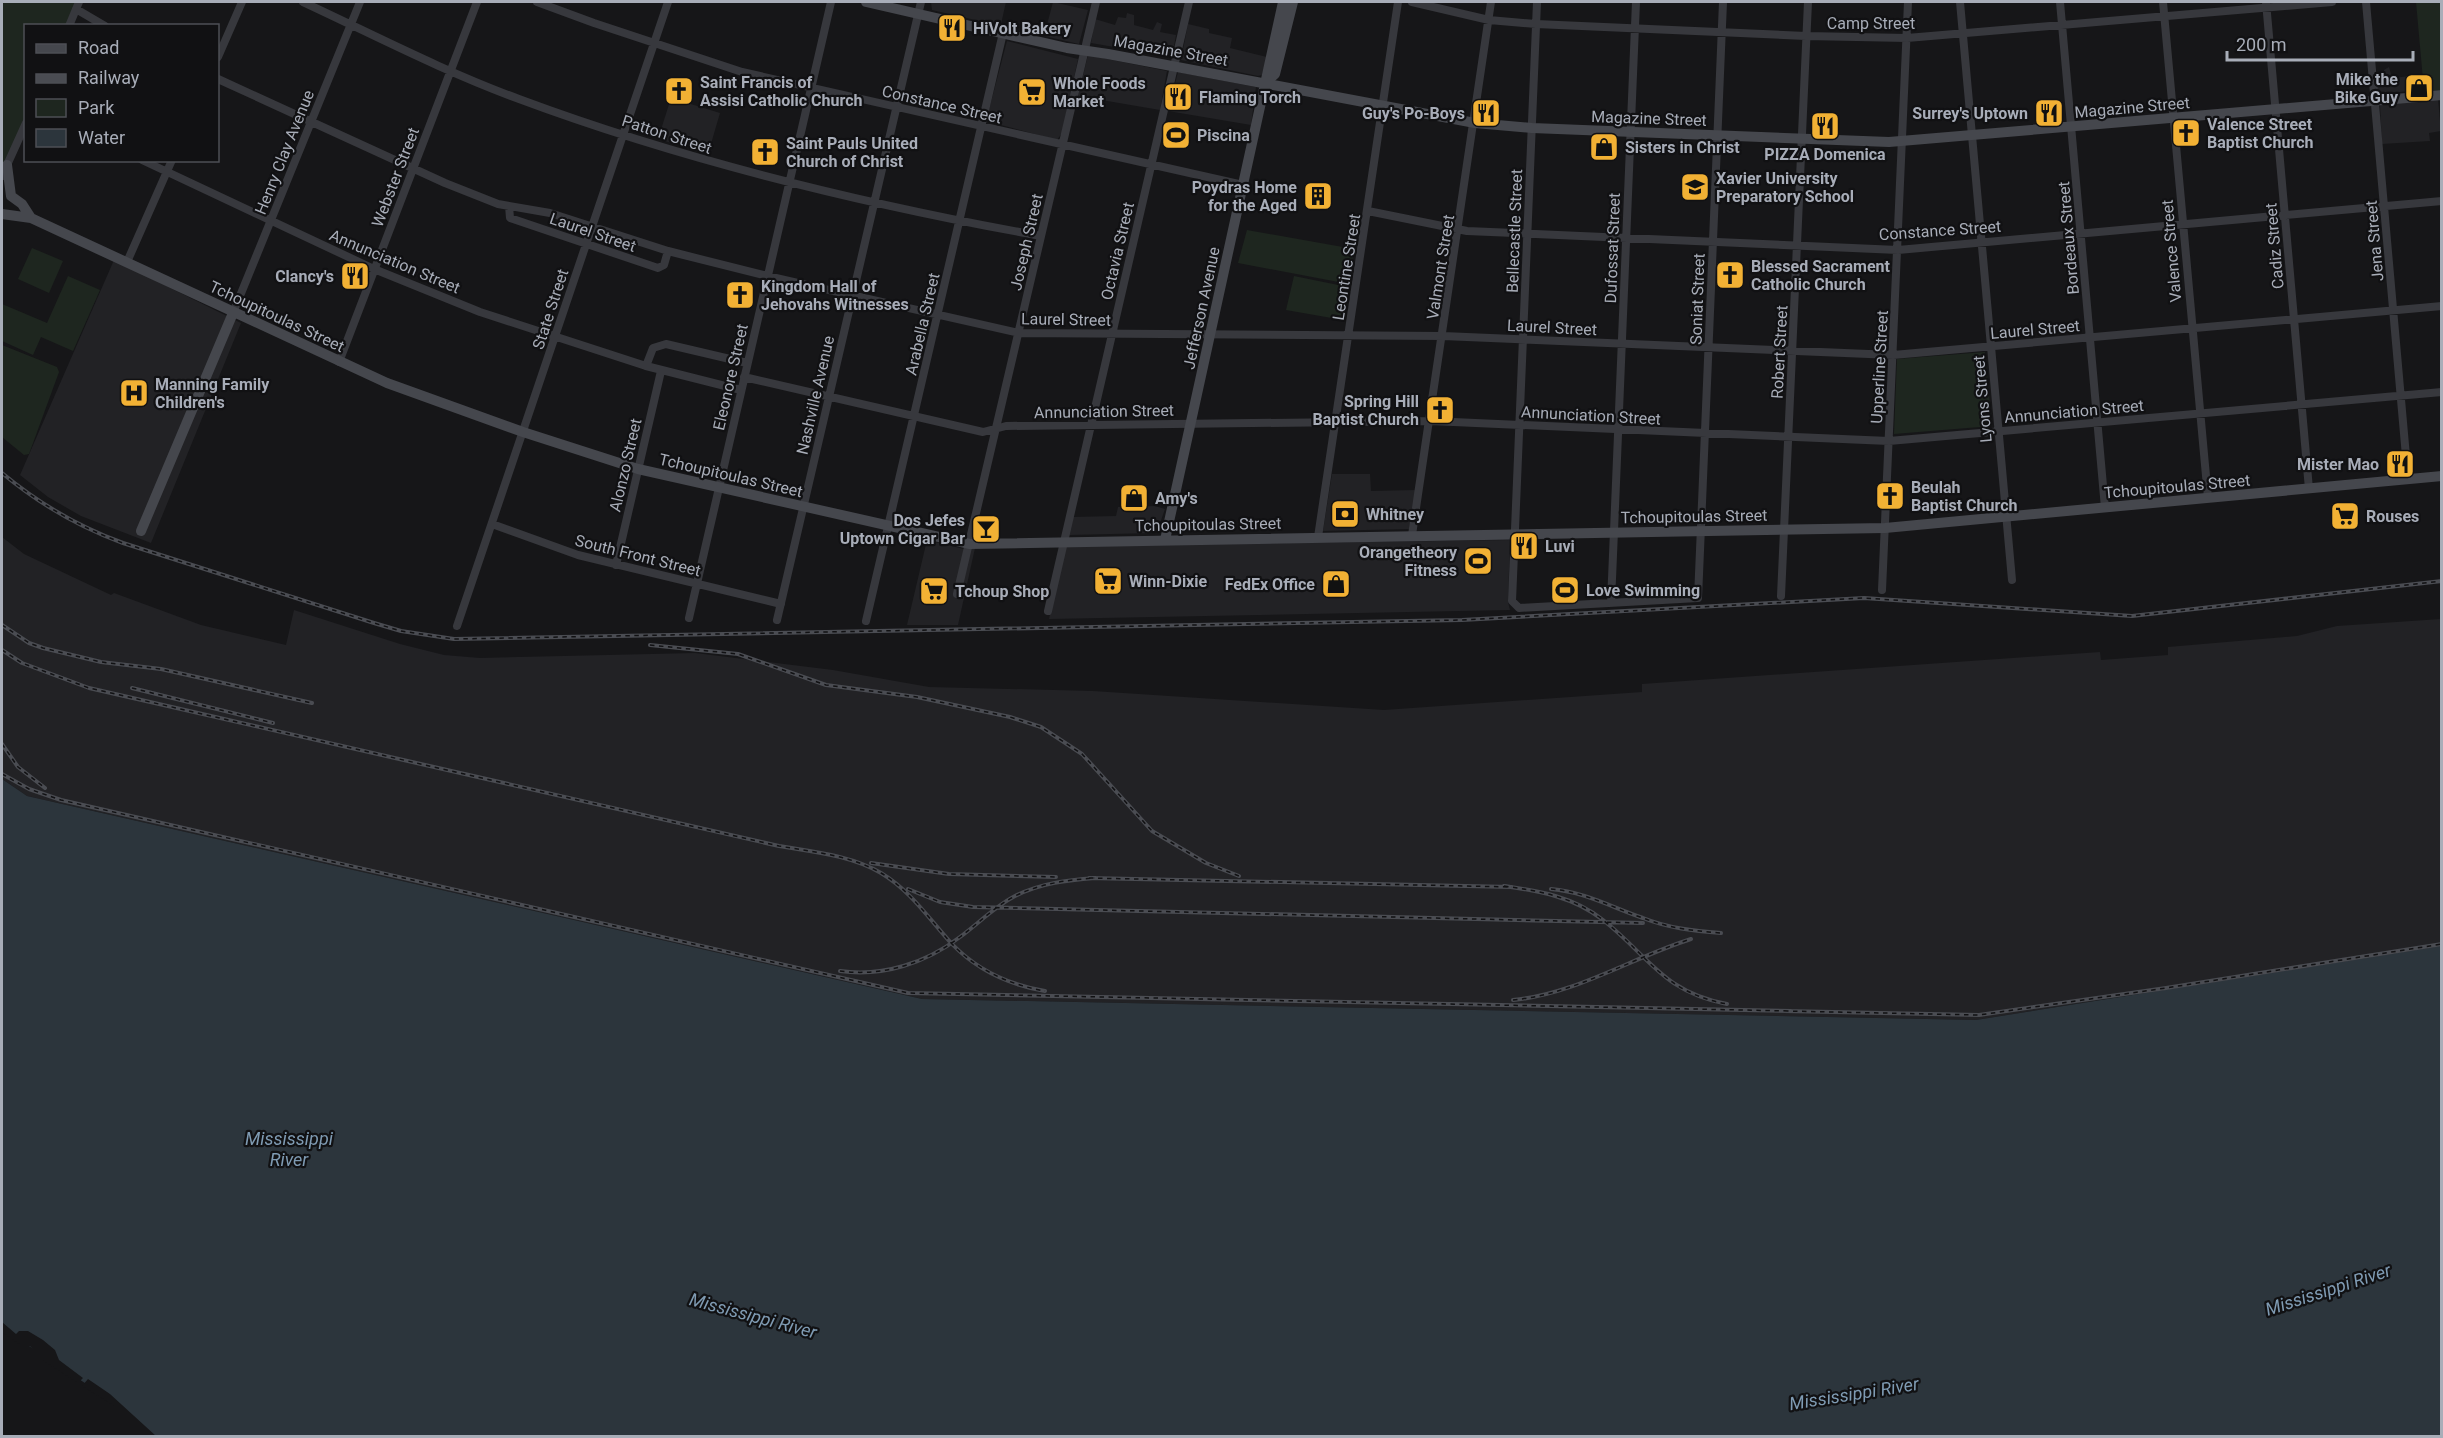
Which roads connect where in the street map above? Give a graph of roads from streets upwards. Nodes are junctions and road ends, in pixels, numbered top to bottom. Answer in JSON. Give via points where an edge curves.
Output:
{"nodes":[{"id":1,"x":242,"y":2,"type":"edge"},
{"id":2,"x":303,"y":2,"type":"edge"},
{"id":3,"x":360,"y":2,"type":"edge"},
{"id":4,"x":477,"y":2,"type":"edge"},
{"id":5,"x":537,"y":2,"type":"edge"},
{"id":6,"x":668,"y":2,"type":"edge"},
{"id":7,"x":831,"y":2,"type":"edge"},
{"id":8,"x":866,"y":2,"type":"edge"},
{"id":9,"x":921,"y":2,"type":"edge"},
{"id":10,"x":1096,"y":2,"type":"edge"},
{"id":11,"x":1189,"y":2,"type":"edge"},
{"id":12,"x":1283,"y":2,"type":"edge"},
{"id":13,"x":1293,"y":2,"type":"edge"},
{"id":14,"x":1398,"y":2,"type":"edge"},
{"id":15,"x":1412,"y":2,"type":"edge"},
{"id":16,"x":1491,"y":2,"type":"edge"},
{"id":17,"x":1537,"y":2,"type":"edge"},
{"id":18,"x":1636,"y":2,"type":"edge"},
{"id":19,"x":1723,"y":2,"type":"edge"},
{"id":20,"x":1808,"y":2,"type":"edge"},
{"id":21,"x":1908,"y":2,"type":"edge"},
{"id":22,"x":1960,"y":2,"type":"edge"},
{"id":23,"x":2060,"y":2,"type":"edge"},
{"id":24,"x":2163,"y":2,"type":"edge"},
{"id":25,"x":2332,"y":2,"type":"edge"},
{"id":26,"x":2366,"y":2,"type":"edge"},
{"id":27,"x":2266,"y":4,"type":"edge"},
{"id":28,"x":78,"y":5,"type":"edge"},
{"id":29,"x":919,"y":13,"type":"junction"},
{"id":30,"x":2164,"y":16,"type":"junction"},
{"id":31,"x":1488,"y":20,"type":"junction"},
{"id":32,"x":70,"y":24,"type":"edge"},
{"id":33,"x":102,"y":24,"type":"edge"},
{"id":34,"x":351,"y":24,"type":"junction"},
{"id":35,"x":1536,"y":24,"type":"junction"},
{"id":36,"x":2062,"y":25,"type":"junction"},
{"id":37,"x":1635,"y":29,"type":"junction"},
{"id":38,"x":1721,"y":32,"type":"junction"},
{"id":39,"x":1003,"y":33,"type":"junction"},
{"id":40,"x":1962,"y":34,"type":"junction"},
{"id":41,"x":1806,"y":36,"type":"junction"},
{"id":42,"x":1907,"y":38,"type":"junction"},
{"id":43,"x":654,"y":42,"type":"junction"},
{"id":44,"x":1085,"y":51,"type":"junction"},
{"id":45,"x":219,"y":55,"type":"edge"},
{"id":46,"x":1174,"y":66,"type":"junction"},
{"id":47,"x":450,"y":69,"type":"junction"},
{"id":48,"x":219,"y":79,"type":"edge"},
{"id":49,"x":1265,"y":83,"type":"junction"},
{"id":50,"x":811,"y":88,"type":"junction"},
{"id":51,"x":2442,"y":95,"type":"edge"},
{"id":52,"x":2375,"y":101,"type":"junction"},
{"id":53,"x":1383,"y":105,"type":"junction"},
{"id":54,"x":896,"y":108,"type":"junction"},
{"id":55,"x":2276,"y":110,"type":"junction"},
{"id":56,"x":2174,"y":118,"type":"junction"},
{"id":57,"x":311,"y":122,"type":"junction"},
{"id":58,"x":1475,"y":123,"type":"junction"},
{"id":59,"x":981,"y":126,"type":"junction"},
{"id":60,"x":24,"y":127,"type":"edge"},
{"id":61,"x":2071,"y":127,"type":"junction"},
{"id":62,"x":1532,"y":128,"type":"junction"},
{"id":63,"x":1631,"y":132,"type":"junction"},
{"id":64,"x":622,"y":134,"type":"junction"},
{"id":65,"x":1717,"y":135,"type":"junction"},
{"id":66,"x":1972,"y":136,"type":"junction"},
{"id":67,"x":1802,"y":139,"type":"junction"},
{"id":68,"x":1902,"y":142,"type":"junction"},
{"id":69,"x":1062,"y":146,"type":"junction"},
{"id":70,"x":146,"y":162,"type":"edge"},
{"id":71,"x":171,"y":162,"type":"edge"},
{"id":72,"x":7,"y":165,"type":"junction"},
{"id":73,"x":1151,"y":166,"type":"junction"},
{"id":74,"x":412,"y":168,"type":"junction"},
{"id":75,"x":167,"y":172,"type":"junction"},
{"id":76,"x":2,"y":176,"type":"edge"},
{"id":77,"x":789,"y":182,"type":"junction"},
{"id":78,"x":1242,"y":186,"type":"junction"},
{"id":79,"x":6,"y":196,"type":"edge"},
{"id":80,"x":2442,"y":201,"type":"edge"},
{"id":81,"x":874,"y":202,"type":"junction"},
{"id":82,"x":508,"y":206,"type":"junction"},
{"id":83,"x":2384,"y":206,"type":"junction"},
{"id":84,"x":1368,"y":211,"type":"junction"},
{"id":85,"x":2,"y":214,"type":"edge"},
{"id":86,"x":2285,"y":214,"type":"junction"},
{"id":87,"x":32,"y":218,"type":"junction"},
{"id":88,"x":271,"y":220,"type":"junction"},
{"id":89,"x":961,"y":221,"type":"junction"},
{"id":90,"x":2183,"y":224,"type":"junction"},
{"id":91,"x":591,"y":226,"type":"junction"},
{"id":92,"x":1459,"y":230,"type":"junction"},
{"id":93,"x":2081,"y":233,"type":"junction"},
{"id":94,"x":1527,"y":234,"type":"junction"},
{"id":95,"x":1041,"y":236,"type":"junction"},
{"id":96,"x":1626,"y":239,"type":"junction"},
{"id":97,"x":1713,"y":242,"type":"junction"},
{"id":98,"x":1981,"y":242,"type":"junction"},
{"id":99,"x":1797,"y":244,"type":"junction"},
{"id":100,"x":585,"y":245,"type":"junction"},
{"id":101,"x":1898,"y":249,"type":"junction"},
{"id":102,"x":668,"y":251,"type":"junction"},
{"id":103,"x":128,"y":262,"type":"junction"},
{"id":104,"x":374,"y":269,"type":"junction"},
{"id":105,"x":767,"y":276,"type":"junction"},
{"id":106,"x":853,"y":295,"type":"junction"},
{"id":107,"x":2442,"y":306,"type":"edge"},
{"id":108,"x":2393,"y":310,"type":"junction"},
{"id":109,"x":232,"y":313,"type":"junction"},
{"id":110,"x":938,"y":315,"type":"junction"},
{"id":111,"x":2294,"y":318,"type":"junction"},
{"id":112,"x":2192,"y":328,"type":"junction"},
{"id":113,"x":1019,"y":333,"type":"junction"},
{"id":114,"x":1112,"y":333,"type":"junction"},
{"id":115,"x":1211,"y":333,"type":"junction"},
{"id":116,"x":1349,"y":334,"type":"junction"},
{"id":117,"x":1443,"y":336,"type":"junction"},
{"id":118,"x":555,"y":337,"type":"junction"},
{"id":119,"x":1523,"y":338,"type":"junction"},
{"id":120,"x":2090,"y":338,"type":"junction"},
{"id":121,"x":1622,"y":343,"type":"junction"},
{"id":122,"x":1991,"y":346,"type":"junction"},
{"id":123,"x":1709,"y":347,"type":"junction"},
{"id":124,"x":1793,"y":352,"type":"junction"},
{"id":125,"x":1893,"y":355,"type":"junction"},
{"id":126,"x":339,"y":362,"type":"junction"},
{"id":127,"x":747,"y":363,"type":"junction"},
{"id":128,"x":646,"y":366,"type":"junction"},
{"id":129,"x":661,"y":371,"type":"junction"},
{"id":130,"x":744,"y":376,"type":"junction"},
{"id":131,"x":741,"y":390,"type":"junction"},
{"id":132,"x":2442,"y":392,"type":"edge"},
{"id":133,"x":2401,"y":396,"type":"junction"},
{"id":134,"x":829,"y":397,"type":"junction"},
{"id":135,"x":2302,"y":404,"type":"junction"},
{"id":136,"x":2200,"y":414,"type":"junction"},
{"id":137,"x":914,"y":417,"type":"junction"},
{"id":138,"x":1337,"y":421,"type":"junction"},
{"id":139,"x":1431,"y":421,"type":"junction"},
{"id":140,"x":1190,"y":423,"type":"junction"},
{"id":141,"x":2098,"y":423,"type":"junction"},
{"id":142,"x":1519,"y":425,"type":"junction"},
{"id":143,"x":1090,"y":426,"type":"junction"},
{"id":144,"x":997,"y":428,"type":"junction"},
{"id":145,"x":1619,"y":430,"type":"junction"},
{"id":146,"x":1998,"y":431,"type":"junction"},
{"id":147,"x":523,"y":432,"type":"junction"},
{"id":148,"x":1704,"y":433,"type":"junction"},
{"id":149,"x":1789,"y":436,"type":"junction"},
{"id":150,"x":1889,"y":441,"type":"junction"},
{"id":151,"x":638,"y":469,"type":"junction"},
{"id":152,"x":2442,"y":476,"type":"edge"},
{"id":153,"x":2408,"y":479,"type":"junction"},
{"id":154,"x":719,"y":488,"type":"junction"},
{"id":155,"x":2309,"y":489,"type":"junction"},
{"id":156,"x":2208,"y":498,"type":"junction"},
{"id":157,"x":803,"y":507,"type":"junction"},
{"id":158,"x":2105,"y":508,"type":"junction"},
{"id":159,"x":2006,"y":517,"type":"junction"},
{"id":160,"x":492,"y":524,"type":"junction"},
{"id":161,"x":889,"y":526,"type":"junction"},
{"id":162,"x":1885,"y":528,"type":"junction"},
{"id":163,"x":1785,"y":529,"type":"junction"},
{"id":164,"x":141,"y":531,"type":"dead end"},
{"id":165,"x":1700,"y":531,"type":"junction"},
{"id":166,"x":1614,"y":532,"type":"junction"},
{"id":167,"x":1514,"y":534,"type":"junction"},
{"id":168,"x":1412,"y":535,"type":"junction"},
{"id":169,"x":1318,"y":537,"type":"junction"},
{"id":170,"x":1165,"y":540,"type":"junction"},
{"id":171,"x":1064,"y":542,"type":"junction"},
{"id":172,"x":969,"y":544,"type":"junction"},
{"id":173,"x":616,"y":565,"type":"junction"},
{"id":174,"x":2012,"y":580,"type":"dead end"},
{"id":175,"x":696,"y":583,"type":"junction"},
{"id":176,"x":1882,"y":590,"type":"dead end"},
{"id":177,"x":957,"y":594,"type":"dead end"},
{"id":178,"x":1781,"y":596,"type":"dead end"},
{"id":179,"x":1611,"y":603,"type":"junction"},
{"id":180,"x":781,"y":604,"type":"junction"},
{"id":181,"x":1048,"y":611,"type":"dead end"},
{"id":182,"x":688,"y":618,"type":"dead end"},
{"id":183,"x":777,"y":620,"type":"dead end"},
{"id":184,"x":867,"y":621,"type":"dead end"},
{"id":185,"x":457,"y":626,"type":"dead end"}],
"edges":[{"from":1,"to":45,"type":"street"},
{"from":2,"to":34,"type":"street","name":"Patton Street"},
{"from":3,"to":34,"type":"street","name":"Henry Clay Avenue"},
{"from":4,"to":47,"type":"street","name":"Webster Street"},
{"from":5,"to":43,"type":"street","name":"Constance Street"},
{"from":6,"to":43,"type":"street","name":"State Street"},
{"from":7,"to":50,"type":"street","name":"Eleonore Street"},
{"from":8,"to":29,"type":"street","name":"Magazine Street"},
{"from":9,"to":29,"type":"street","name":"Nashville Avenue"},
{"from":10,"to":44,"type":"street","name":"Joseph Street"},
{"from":11,"to":46,"type":"street","name":"Octavia Street"},
{"from":12,"to":49,"type":"street","name":"Jefferson Avenue"},
{"from":13,"to":49,"type":"street","name":"Jefferson Avenue","via":[[1275,74]]},
{"from":14,"to":53,"type":"street","name":"Leontine Street"},
{"from":15,"to":31,"type":"street","name":"Camp Street"},
{"from":16,"to":31,"type":"street","name":"Valmont Street"},
{"from":17,"to":35,"type":"street","name":"Bellecastle Street"},
{"from":18,"to":37,"type":"street","name":"Dufossat Street"},
{"from":19,"to":38,"type":"street","name":"Soniat Street"},
{"from":20,"to":41,"type":"street","name":"Robert Street"},
{"from":21,"to":42,"type":"street","name":"Upperline Street"},
{"from":22,"to":40,"type":"street","name":"Lyons Street"},
{"from":23,"to":36,"type":"street","name":"Bordeaux Street"},
{"from":24,"to":30,"type":"street","name":"Valence Street"},
{"from":25,"to":27,"type":"street","name":"Camp Street"},
{"from":26,"to":52,"type":"street","name":"Jena Street"},
{"from":27,"to":30,"type":"street","name":"Camp Street"},
{"from":27,"to":55,"type":"street","name":"Cadiz Street"},
{"from":28,"to":32,"type":"street"},
{"from":28,"to":33,"type":"street"},
{"from":29,"to":39,"type":"street","name":"Magazine Street"},
{"from":29,"to":54,"type":"street","name":"Nashville Avenue"},
{"from":30,"to":36,"type":"street","name":"Camp Street"},
{"from":30,"to":56,"type":"street","name":"Valence Street"},
{"from":31,"to":35,"type":"street","name":"Camp Street"},
{"from":31,"to":58,"type":"street","name":"Valmont Street"},
{"from":34,"to":47,"type":"street","name":"Patton Street"},
{"from":34,"to":57,"type":"street","name":"Henry Clay Avenue"},
{"from":35,"to":37,"type":"street","name":"Camp Street"},
{"from":35,"to":62,"type":"street","name":"Bellecastle Street"},
{"from":36,"to":40,"type":"street","name":"Camp Street"},
{"from":36,"to":61,"type":"street","name":"Bordeaux Street"},
{"from":37,"to":38,"type":"street","name":"Camp Street"},
{"from":37,"to":63,"type":"street","name":"Dufossat Street"},
{"from":38,"to":41,"type":"street","name":"Camp Street"},
{"from":38,"to":65,"type":"street","name":"Soniat Street"},
{"from":39,"to":44,"type":"street","name":"Magazine Street"},
{"from":39,"to":59,"type":"street","name":"Arabella Street"},
{"from":40,"to":42,"type":"street","name":"Camp Street"},
{"from":40,"to":66,"type":"street","name":"Lyons Street"},
{"from":41,"to":42,"type":"street","name":"Camp Street"},
{"from":41,"to":67,"type":"street","name":"Robert Street"},
{"from":42,"to":68,"type":"street","name":"Upperline Street"},
{"from":43,"to":50,"type":"street","name":"Constance Street","via":[[742,72]]},
{"from":43,"to":64,"type":"street","name":"State Street"},
{"from":44,"to":46,"type":"street","name":"Magazine Street"},
{"from":44,"to":69,"type":"street","name":"Joseph Street"},
{"from":46,"to":49,"type":"street","name":"Magazine Street"},
{"from":46,"to":73,"type":"street","name":"Octavia Street"},
{"from":47,"to":64,"type":"street","name":"Patton Street","via":[[517,98]]},
{"from":47,"to":74,"type":"street","name":"Webster Street"},
{"from":48,"to":57,"type":"street","name":"Laurel Street"},
{"from":49,"to":53,"type":"street","name":"Magazine Street"},
{"from":49,"to":78,"type":"street","name":"Jefferson Avenue"},
{"from":50,"to":54,"type":"street","name":"Constance Street"},
{"from":50,"to":77,"type":"street","name":"Eleonore Street"},
{"from":51,"to":52,"type":"street","name":"Magazine Street"},
{"from":52,"to":55,"type":"street","name":"Magazine Street"},
{"from":52,"to":83,"type":"street","name":"Jena Street"},
{"from":53,"to":58,"type":"street","name":"Magazine Street"},
{"from":53,"to":84,"type":"street","name":"Leontine Street"},
{"from":54,"to":59,"type":"street","name":"Constance Street"},
{"from":54,"to":81,"type":"street","name":"Nashville Avenue"},
{"from":55,"to":56,"type":"street","name":"Magazine Street"},
{"from":55,"to":86,"type":"street","name":"Cadiz Street"},
{"from":56,"to":61,"type":"street","name":"Magazine Street"},
{"from":56,"to":90,"type":"street","name":"Valence Street"},
{"from":57,"to":74,"type":"street","name":"Laurel Street"},
{"from":57,"to":88,"type":"street","name":"Henry Clay Avenue"},
{"from":58,"to":62,"type":"street","name":"Magazine Street"},
{"from":58,"to":92,"type":"street","name":"Valmont Street"},
{"from":59,"to":69,"type":"street","name":"Constance Street"},
{"from":59,"to":89,"type":"street","name":"Arabella Street"},
{"from":60,"to":72,"type":"street"},
{"from":61,"to":66,"type":"street","name":"Magazine Street"},
{"from":61,"to":93,"type":"street","name":"Bordeaux Street"},
{"from":62,"to":63,"type":"street","name":"Magazine Street"},
{"from":62,"to":94,"type":"street","name":"Bellecastle Street"},
{"from":63,"to":65,"type":"street","name":"Magazine Street"},
{"from":63,"to":96,"type":"street","name":"Dufossat Street"},
{"from":64,"to":77,"type":"street","name":"Patton Street","via":[[695,159]]},
{"from":64,"to":91,"type":"street","name":"State Street"},
{"from":65,"to":67,"type":"street","name":"Magazine Street"},
{"from":65,"to":97,"type":"street","name":"Soniat Street"},
{"from":66,"to":68,"type":"street","name":"Magazine Street"},
{"from":66,"to":98,"type":"street","name":"Lyons Street"},
{"from":67,"to":68,"type":"street","name":"Magazine Street"},
{"from":67,"to":99,"type":"street","name":"Robert Street"},
{"from":68,"to":101,"type":"street","name":"Upperline Street"},
{"from":69,"to":73,"type":"street","name":"Constance Street"},
{"from":69,"to":95,"type":"street","name":"Joseph Street"},
{"from":70,"to":75,"type":"street","name":"Annunciation Street"},
{"from":71,"to":75,"type":"street"},
{"from":72,"to":76,"type":"street"},
{"from":72,"to":79,"type":"street","name":"Tchoupitoulas Street"},
{"from":73,"to":78,"type":"street","name":"Constance Street"},
{"from":73,"to":114,"type":"street","name":"Octavia Street"},
{"from":74,"to":82,"type":"street","name":"Laurel Street"},
{"from":74,"to":104,"type":"street","name":"Webster Street"},
{"from":75,"to":88,"type":"street","name":"Annunciation Street"},
{"from":75,"to":103,"type":"street"},
{"from":77,"to":81,"type":"street","name":"Patton Street"},
{"from":77,"to":105,"type":"street","name":"Eleonore Street"},
{"from":78,"to":115,"type":"street","name":"Jefferson Avenue"},
{"from":79,"to":87,"type":"street","name":"Tchoupitoulas Street"},
{"from":80,"to":83,"type":"street","name":"Constance Street"},
{"from":81,"to":89,"type":"street","name":"Patton Street"},
{"from":81,"to":106,"type":"street","name":"Nashville Avenue"},
{"from":82,"to":91,"type":"street","name":"Laurel Street","via":[[550,213]]},
{"from":82,"to":100,"type":"street","name":"Laurel Street","via":[[510,218]]},
{"from":83,"to":86,"type":"street","name":"Constance Street"},
{"from":83,"to":108,"type":"street","name":"Jena Street"},
{"from":84,"to":92,"type":"street","name":"Constance Street"},
{"from":84,"to":116,"type":"street","name":"Leontine Street"},
{"from":85,"to":87,"type":"street","name":"Tchoupitoulas Street"},
{"from":86,"to":90,"type":"street","name":"Constance Street"},
{"from":86,"to":111,"type":"street","name":"Cadiz Street"},
{"from":87,"to":103,"type":"street","name":"Tchoupitoulas Street"},
{"from":88,"to":104,"type":"street","name":"Annunciation Street"},
{"from":88,"to":109,"type":"street","name":"Henry Clay Avenue"},
{"from":89,"to":95,"type":"street","name":"Patton Street"},
{"from":89,"to":110,"type":"street","name":"Arabella Street"},
{"from":90,"to":93,"type":"street","name":"Constance Street"},
{"from":90,"to":112,"type":"street","name":"Valence Street"},
{"from":91,"to":100,"type":"street","name":"State Street"},
{"from":91,"to":102,"type":"street","name":"Laurel Street"},
{"from":92,"to":94,"type":"street","name":"Constance Street"},
{"from":92,"to":117,"type":"street","name":"Valmont Street"},
{"from":93,"to":98,"type":"street","name":"Constance Street"},
{"from":93,"to":120,"type":"street","name":"Bordeaux Street"},
{"from":94,"to":96,"type":"street","name":"Constance Street"},
{"from":94,"to":119,"type":"street","name":"Bellecastle Street"},
{"from":95,"to":113,"type":"street","name":"Joseph Street"},
{"from":96,"to":97,"type":"street","name":"Constance Street"},
{"from":96,"to":121,"type":"street","name":"Dufossat Street"},
{"from":97,"to":99,"type":"street","name":"Constance Street"},
{"from":97,"to":123,"type":"street","name":"Soniat Street"},
{"from":98,"to":101,"type":"street","name":"Constance Street"},
{"from":98,"to":122,"type":"street","name":"Lyons Street"},
{"from":99,"to":101,"type":"street","name":"Constance Street"},
{"from":99,"to":124,"type":"street","name":"Robert Street"},
{"from":100,"to":102,"type":"street","name":"Laurel Street","via":[[658,268],[664,265]]},
{"from":100,"to":118,"type":"street","name":"State Street"},
{"from":101,"to":125,"type":"street","name":"Upperline Street"},
{"from":102,"to":105,"type":"street","name":"Laurel Street"},
{"from":103,"to":109,"type":"street","name":"Tchoupitoulas Street"},
{"from":104,"to":118,"type":"street","name":"Annunciation Street"},
{"from":104,"to":126,"type":"street","name":"Webster Street"},
{"from":105,"to":106,"type":"street","name":"Laurel Street"},
{"from":105,"to":127,"type":"street","name":"Eleonore Street"},
{"from":106,"to":110,"type":"street","name":"Laurel Street"},
{"from":106,"to":134,"type":"street","name":"Nashville Avenue"},
{"from":107,"to":108,"type":"street","name":"Laurel Street"},
{"from":108,"to":111,"type":"street","name":"Laurel Street"},
{"from":108,"to":133,"type":"street","name":"Jena Street"},
{"from":109,"to":126,"type":"street","name":"Tchoupitoulas Street"},
{"from":109,"to":164,"type":"street"},
{"from":110,"to":113,"type":"street","name":"Laurel Street"},
{"from":110,"to":137,"type":"street","name":"Arabella Street"},
{"from":111,"to":112,"type":"street","name":"Laurel Street"},
{"from":111,"to":135,"type":"street","name":"Cadiz Street"},
{"from":112,"to":120,"type":"street","name":"Laurel Street"},
{"from":112,"to":136,"type":"street","name":"Valence Street"},
{"from":113,"to":114,"type":"street","name":"Laurel Street"},
{"from":113,"to":144,"type":"street","name":"Joseph Street"},
{"from":114,"to":115,"type":"street","name":"Laurel Street"},
{"from":114,"to":143,"type":"street","name":"Octavia Street"},
{"from":115,"to":116,"type":"street","name":"Laurel Street"},
{"from":115,"to":140,"type":"street","name":"Jefferson Avenue"},
{"from":116,"to":117,"type":"street","name":"Laurel Street"},
{"from":116,"to":138,"type":"street","name":"Leontine Street"},
{"from":117,"to":119,"type":"street","name":"Laurel Street"},
{"from":117,"to":139,"type":"street","name":"Valmont Street"},
{"from":118,"to":128,"type":"street","name":"Annunciation Street"},
{"from":118,"to":147,"type":"street","name":"State Street"},
{"from":119,"to":121,"type":"street","name":"Laurel Street"},
{"from":119,"to":142,"type":"street","name":"Bellecastle Street"},
{"from":120,"to":122,"type":"street","name":"Laurel Street"},
{"from":120,"to":141,"type":"street","name":"Bordeaux Street"},
{"from":121,"to":123,"type":"street","name":"Laurel Street"},
{"from":121,"to":145,"type":"street","name":"Dufossat Street"},
{"from":122,"to":125,"type":"street","name":"Laurel Street"},
{"from":122,"to":146,"type":"street","name":"Lyons Street"},
{"from":123,"to":124,"type":"street","name":"Laurel Street"},
{"from":123,"to":148,"type":"street","name":"Soniat Street"},
{"from":124,"to":125,"type":"street","name":"Laurel Street"},
{"from":124,"to":149,"type":"street","name":"Robert Street"},
{"from":125,"to":150,"type":"street","name":"Upperline Street"},
{"from":126,"to":147,"type":"street","name":"Tchoupitoulas Street"},
{"from":127,"to":128,"type":"street","via":[[666,344],[653,348]]},
{"from":127,"to":130,"type":"street","name":"Eleonore Street"},
{"from":128,"to":129,"type":"street","name":"Annunciation Street"},
{"from":129,"to":131,"type":"street","name":"Annunciation Street"},
{"from":129,"to":151,"type":"street","name":"Alonzo Street"},
{"from":130,"to":131,"type":"street","name":"Eleonore Street"},
{"from":130,"to":134,"type":"street","name":"Annunciation Street"},
{"from":131,"to":154,"type":"street","name":"Eleonore Street"},
{"from":132,"to":133,"type":"street","name":"Annunciation Street"},
{"from":133,"to":135,"type":"street","name":"Annunciation Street"},
{"from":133,"to":153,"type":"street","name":"Jena Street"},
{"from":134,"to":137,"type":"street","name":"Annunciation Street"},
{"from":134,"to":157,"type":"street","name":"Nashville Avenue"},
{"from":135,"to":136,"type":"street","name":"Annunciation Street"},
{"from":135,"to":155,"type":"street","name":"Cadiz Street"},
{"from":136,"to":141,"type":"street","name":"Annunciation Street"},
{"from":136,"to":156,"type":"street","name":"Valence Street"},
{"from":137,"to":144,"type":"street","name":"Annunciation Street","via":[[983,432]]},
{"from":137,"to":161,"type":"street","name":"Arabella Street"},
{"from":138,"to":139,"type":"street","name":"Annunciation Street"},
{"from":138,"to":140,"type":"street","name":"Annunciation Street"},
{"from":138,"to":169,"type":"street","name":"Leontine Street"},
{"from":139,"to":142,"type":"street","name":"Annunciation Street"},
{"from":139,"to":168,"type":"street","name":"Valmont Street"},
{"from":140,"to":143,"type":"street","name":"Annunciation Street"},
{"from":140,"to":170,"type":"street","name":"Jefferson Avenue"},
{"from":141,"to":146,"type":"street","name":"Annunciation Street"},
{"from":141,"to":158,"type":"street","name":"Bordeaux Street"},
{"from":142,"to":145,"type":"street","name":"Annunciation Street"},
{"from":142,"to":167,"type":"street","name":"Bellecastle Street"},
{"from":143,"to":144,"type":"street","name":"Annunciation Street"},
{"from":143,"to":171,"type":"street","name":"Octavia Street"},
{"from":144,"to":172,"type":"street","name":"Joseph Street"},
{"from":145,"to":148,"type":"street","name":"Annunciation Street"},
{"from":145,"to":166,"type":"street","name":"Dufossat Street"},
{"from":146,"to":150,"type":"street","name":"Annunciation Street"},
{"from":146,"to":159,"type":"street","name":"Lyons Street"},
{"from":147,"to":151,"type":"street","name":"Tchoupitoulas Street"},
{"from":147,"to":160,"type":"street","name":"State Street"},
{"from":148,"to":149,"type":"street","name":"Annunciation Street"},
{"from":148,"to":165,"type":"street","name":"Soniat Street"},
{"from":149,"to":150,"type":"street","name":"Annunciation Street"},
{"from":149,"to":163,"type":"street","name":"Robert Street"},
{"from":150,"to":162,"type":"street","name":"Upperline Street"},
{"from":151,"to":154,"type":"street","name":"Tchoupitoulas Street"},
{"from":151,"to":173,"type":"street","name":"Alonzo Street"},
{"from":152,"to":153,"type":"street","name":"Tchoupitoulas Street"},
{"from":153,"to":155,"type":"street","name":"Tchoupitoulas Street"},
{"from":154,"to":157,"type":"street","name":"Tchoupitoulas Street"},
{"from":154,"to":175,"type":"street","name":"Eleonore Street"},
{"from":155,"to":156,"type":"street","name":"Tchoupitoulas Street"},
{"from":156,"to":158,"type":"street","name":"Tchoupitoulas Street"},
{"from":157,"to":161,"type":"street","name":"Tchoupitoulas Street"},
{"from":157,"to":180,"type":"street","name":"Nashville Avenue"},
{"from":158,"to":159,"type":"street","name":"Tchoupitoulas Street"},
{"from":159,"to":162,"type":"street","name":"Tchoupitoulas Street"},
{"from":159,"to":174,"type":"street","name":"Lyons Street"},
{"from":160,"to":173,"type":"street","name":"South Front Street"},
{"from":160,"to":185,"type":"street","name":"State Street"},
{"from":161,"to":172,"type":"street","name":"Tchoupitoulas Street"},
{"from":161,"to":184,"type":"street","name":"Arabella Street"},
{"from":162,"to":163,"type":"street","name":"Tchoupitoulas Street"},
{"from":162,"to":176,"type":"street","name":"Upperline Street"},
{"from":163,"to":165,"type":"street","name":"Tchoupitoulas Street"},
{"from":163,"to":178,"type":"street","name":"Robert Street"},
{"from":165,"to":166,"type":"street","name":"Tchoupitoulas Street"},
{"from":165,"to":179,"type":"street","name":"Soniat Street","via":[[1698,598]]},
{"from":166,"to":167,"type":"street","name":"Tchoupitoulas Street"},
{"from":166,"to":179,"type":"street","name":"Dufossat Street"},
{"from":167,"to":168,"type":"street","name":"Tchoupitoulas Street"},
{"from":167,"to":179,"type":"street","name":"Bellecastle Street","via":[[1512,605],[1520,608]]},
{"from":168,"to":169,"type":"street","name":"Tchoupitoulas Street"},
{"from":169,"to":170,"type":"street","name":"Tchoupitoulas Street"},
{"from":170,"to":171,"type":"street","name":"Tchoupitoulas Street"},
{"from":171,"to":172,"type":"street","name":"Tchoupitoulas Street"},
{"from":171,"to":181,"type":"street","name":"Octavia Street"},
{"from":172,"to":177,"type":"street","name":"Joseph Street"},
{"from":173,"to":175,"type":"street","name":"South Front Street"},
{"from":175,"to":180,"type":"street","name":"South Front Street"},
{"from":175,"to":182,"type":"street","name":"Eleonore Street"},
{"from":180,"to":183,"type":"street","name":"Nashville Avenue"}]}
